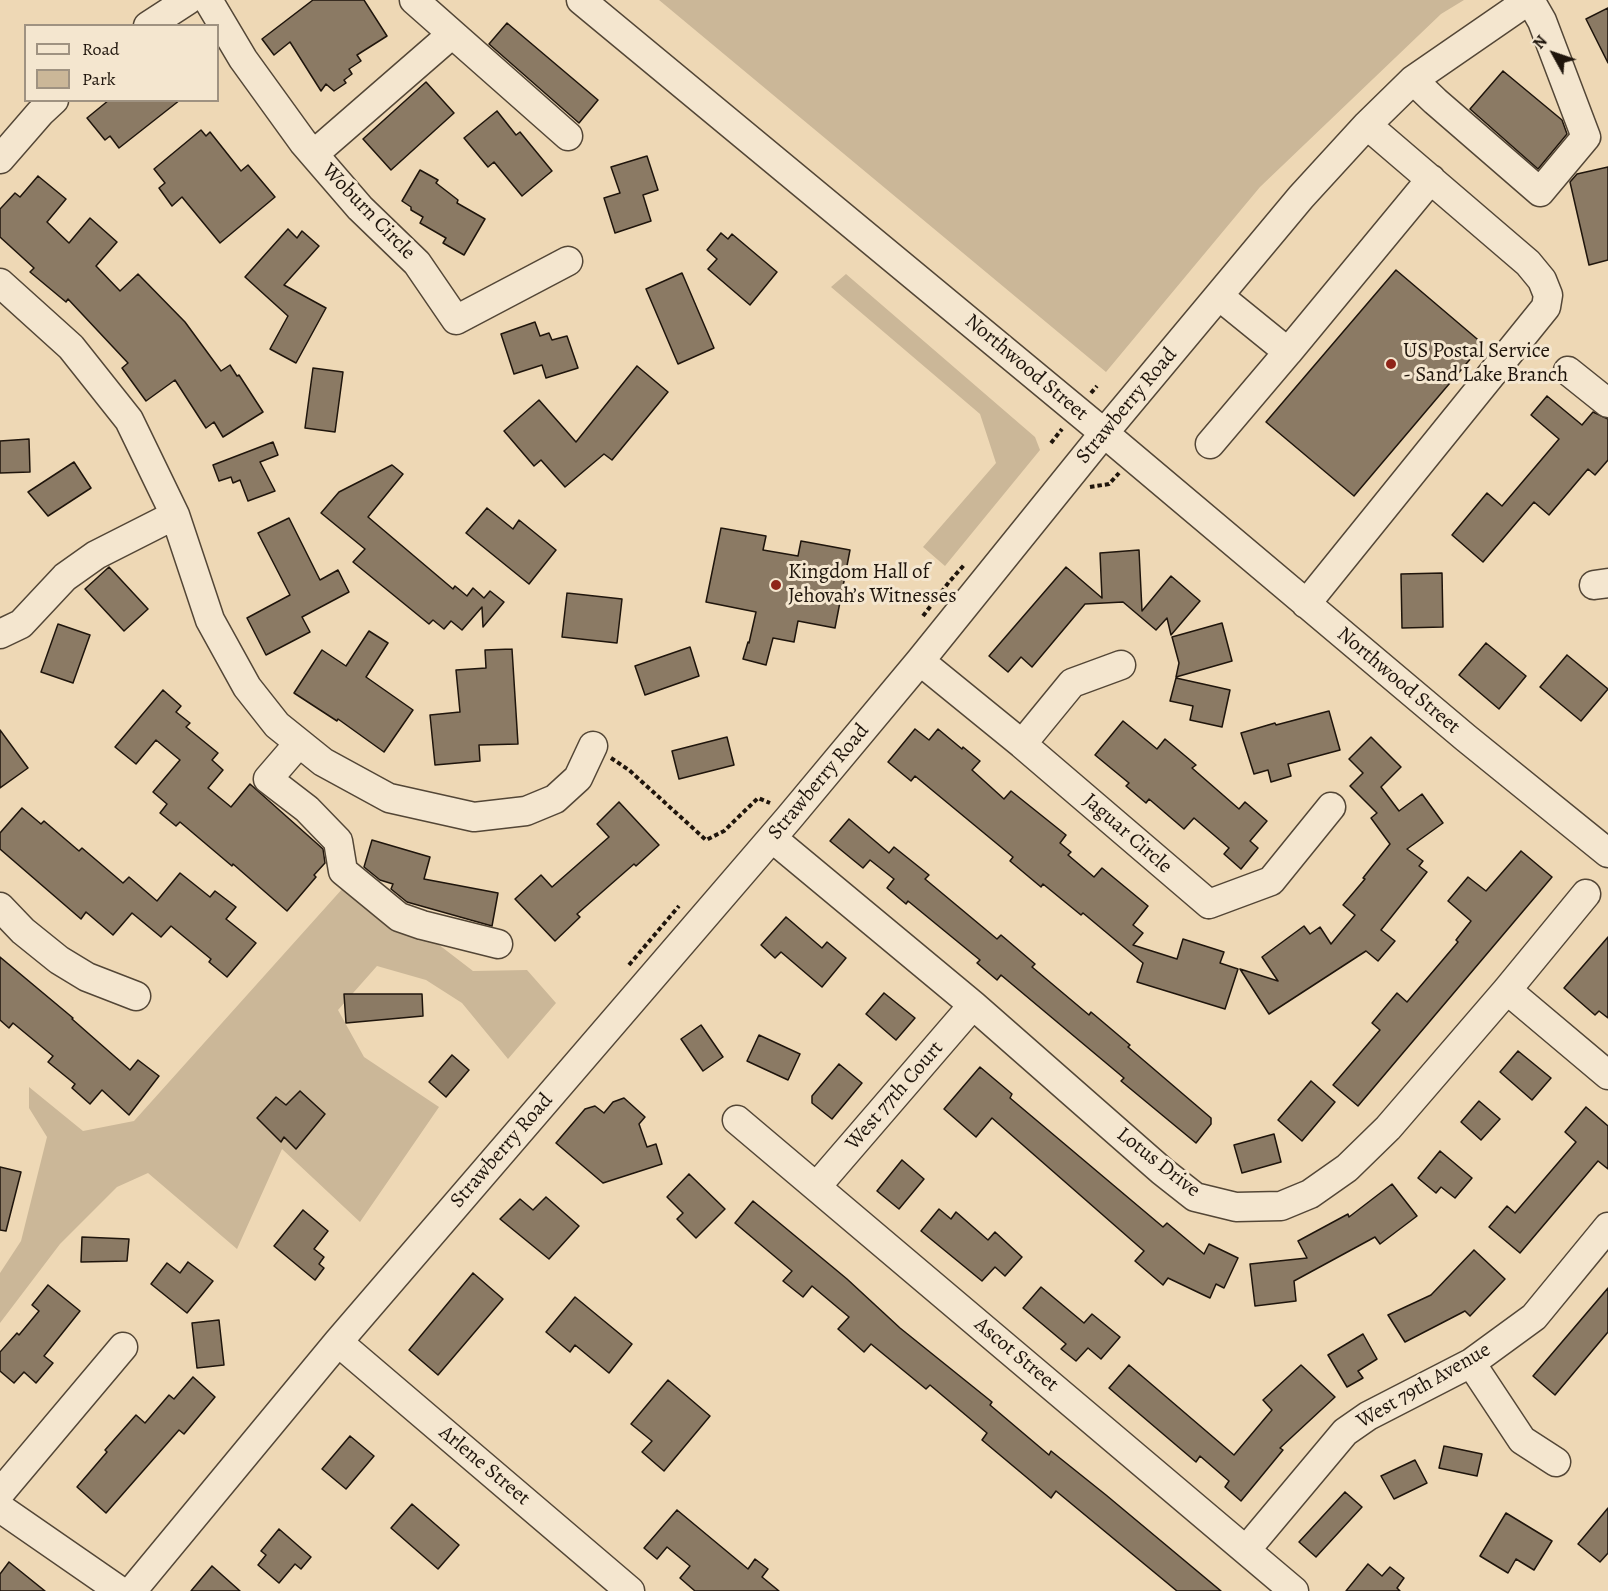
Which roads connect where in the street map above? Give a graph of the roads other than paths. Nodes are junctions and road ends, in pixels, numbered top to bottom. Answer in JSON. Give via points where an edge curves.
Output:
{"nodes":[{"id":1,"x":188,"y":0,"type":"edge"},
{"id":2,"x":208,"y":0,"type":"edge"},
{"id":3,"x":414,"y":0,"type":"edge"},
{"id":4,"x":581,"y":0,"type":"edge"},
{"id":5,"x":1529,"y":0,"type":"edge"},
{"id":6,"x":151,"y":24,"type":"edge"},
{"id":7,"x":452,"y":34,"type":"junction"},
{"id":8,"x":1413,"y":80,"type":"junction"},
{"id":9,"x":52,"y":102,"type":"edge"},
{"id":10,"x":1366,"y":125,"type":"junction"},
{"id":11,"x":568,"y":136,"type":"dead end"},
{"id":12,"x":314,"y":154,"type":"junction"},
{"id":13,"x":0,"y":159,"type":"edge"},
{"id":14,"x":1431,"y":179,"type":"junction"},
{"id":15,"x":568,"y":261,"type":"dead end"},
{"id":16,"x":0,"y":283,"type":"edge"},
{"id":17,"x":1219,"y":296,"type":"junction"},
{"id":18,"x":1288,"y":351,"type":"junction"},
{"id":19,"x":1568,"y":371,"type":"dead end"},
{"id":20,"x":1608,"y":403,"type":"edge"},
{"id":21,"x":1104,"y":433,"type":"junction"},
{"id":22,"x":1210,"y":444,"type":"dead end"},
{"id":23,"x":175,"y":515,"type":"junction"},
{"id":24,"x":1306,"y":604,"type":"junction"},
{"id":25,"x":0,"y":634,"type":"edge"},
{"id":26,"x":920,"y":661,"type":"junction"},
{"id":27,"x":1121,"y":665,"type":"dead end"},
{"id":28,"x":299,"y":743,"type":"junction"},
{"id":29,"x":1022,"y":744,"type":"junction"},
{"id":30,"x":593,"y":746,"type":"road end"},
{"id":31,"x":1330,"y":807,"type":"dead end"},
{"id":32,"x":772,"y":838,"type":"junction"},
{"id":33,"x":1608,"y":853,"type":"edge"},
{"id":34,"x":1586,"y":894,"type":"dead end"},
{"id":35,"x":0,"y":907,"type":"edge"},
{"id":36,"x":498,"y":944,"type":"dead end"},
{"id":37,"x":1507,"y":990,"type":"junction"},
{"id":38,"x":135,"y":996,"type":"dead end"},
{"id":39,"x":973,"y":1005,"type":"junction"},
{"id":40,"x":1608,"y":1075,"type":"edge"},
{"id":41,"x":737,"y":1120,"type":"dead end"},
{"id":42,"x":817,"y":1186,"type":"junction"},
{"id":43,"x":1608,"y":1227,"type":"edge"},
{"id":44,"x":338,"y":1342,"type":"junction"},
{"id":45,"x":123,"y":1347,"type":"dead end"},
{"id":46,"x":1471,"y":1363,"type":"junction"},
{"id":47,"x":1556,"y":1462,"type":"dead end"},
{"id":48,"x":0,"y":1493,"type":"edge"},
{"id":49,"x":0,"y":1508,"type":"edge"},
{"id":50,"x":1246,"y":1550,"type":"junction"},
{"id":51,"x":120,"y":1591,"type":"edge"},
{"id":52,"x":132,"y":1591,"type":"edge"},
{"id":53,"x":630,"y":1591,"type":"edge"},
{"id":54,"x":1294,"y":1591,"type":"edge"}],
"edges":[{"from":1,"to":6,"type":"street"},
{"from":2,"to":12,"type":"street","name":"Woburn Circle","via":[[243,59]]},
{"from":3,"to":7,"type":"street"},
{"from":4,"to":21,"type":"street","name":"Northwood Street"},
{"from":5,"to":8,"type":"street","name":"Strawberry Road"},
{"from":5,"to":8,"type":"street","via":[[1542,21],[1586,137],[1540,192]]},
{"from":7,"to":11,"type":"street"},
{"from":7,"to":12,"type":"street"},
{"from":8,"to":10,"type":"street","name":"Strawberry Road"},
{"from":9,"to":13,"type":"street"},
{"from":10,"to":14,"type":"street"},
{"from":10,"to":17,"type":"street","name":"Strawberry Road"},
{"from":12,"to":15,"type":"street","name":"Woburn Circle","via":[[360,208],[417,263],[456,320]]},
{"from":14,"to":18,"type":"street"},
{"from":14,"to":24,"type":"street","via":[[1528,263],[1542,280],[1548,296],[1545,307]]},
{"from":16,"to":23,"type":"street","via":[[71,348],[129,420]]},
{"from":17,"to":18,"type":"street"},
{"from":17,"to":21,"type":"street","name":"Strawberry Road"},
{"from":18,"to":22,"type":"street"},
{"from":19,"to":20,"type":"street"},
{"from":21,"to":24,"type":"street","name":"Northwood Street"},
{"from":21,"to":26,"type":"street","name":"Strawberry Road"},
{"from":23,"to":25,"type":"street","via":[[96,555],[65,577],[21,624]]},
{"from":23,"to":28,"type":"street","via":[[210,620],[247,687],[277,725]]},
{"from":24,"to":33,"type":"street","name":"Northwood Street"},
{"from":26,"to":29,"type":"street","name":"Jaguar Circle"},
{"from":26,"to":32,"type":"street","name":"Strawberry Road"},
{"from":27,"to":29,"type":"street","via":[[1072,683]]},
{"from":28,"to":30,"type":"street","via":[[323,762],[389,798],[474,817],[526,811],[555,799],[578,778]]},
{"from":28,"to":36,"type":"street","via":[[268,779],[307,809],[338,841],[343,871],[399,916]]},
{"from":29,"to":31,"type":"street","name":"Jaguar Circle","via":[[1209,904],[1271,881]]},
{"from":32,"to":39,"type":"street","name":"Lotus Drive"},
{"from":32,"to":44,"type":"street","name":"Strawberry Road"},
{"from":34,"to":37,"type":"street","name":"Lotus Drive"},
{"from":35,"to":38,"type":"street","via":[[59,960],[87,977]]},
{"from":37,"to":39,"type":"street","name":"Lotus Drive","via":[[1388,1128],[1347,1168],[1310,1194],[1281,1206],[1236,1207],[1195,1197]]},
{"from":37,"to":40,"type":"street"},
{"from":39,"to":42,"type":"street","name":"West 77th Court"},
{"from":41,"to":42,"type":"street","name":"Ascot Street"},
{"from":42,"to":50,"type":"street","name":"Ascot Street"},
{"from":43,"to":46,"type":"street","name":"West 79th Avenue","via":[[1534,1317]]},
{"from":44,"to":52,"type":"street","name":"Strawberry Road"},
{"from":44,"to":53,"type":"street","name":"Arlene Street"},
{"from":45,"to":48,"type":"street"},
{"from":46,"to":47,"type":"street","via":[[1522,1440]]},
{"from":46,"to":50,"type":"street","name":"West 79th Avenue","via":[[1345,1432]]},
{"from":49,"to":51,"type":"street"},
{"from":50,"to":54,"type":"street","name":"Ascot Street"}]}
